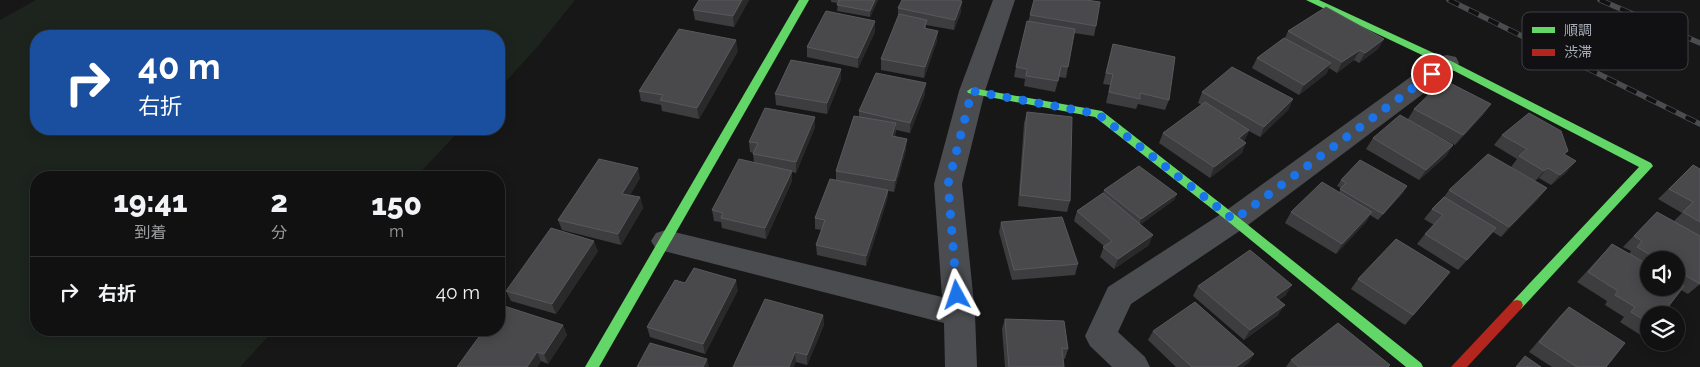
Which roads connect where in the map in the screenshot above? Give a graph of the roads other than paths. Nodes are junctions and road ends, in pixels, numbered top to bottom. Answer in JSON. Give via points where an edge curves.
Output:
{"nodes":[{"id":1,"x":804,"y":0,"type":"edge"},
{"id":2,"x":1004,"y":0,"type":"edge"},
{"id":3,"x":1311,"y":0,"type":"edge"},
{"id":4,"x":1447,"y":63,"type":"junction"},
{"id":5,"x":972,"y":91,"type":"junction"},
{"id":6,"x":1234,"y":220,"type":"junction"},
{"id":7,"x":666,"y":241,"type":"junction"},
{"id":8,"x":959,"y":314,"type":"junction"},
{"id":9,"x":592,"y":367,"type":"edge"},
{"id":10,"x":961,"y":367,"type":"edge"},
{"id":11,"x":1134,"y":367,"type":"edge"},
{"id":12,"x":1416,"y":367,"type":"edge"},
{"id":13,"x":1458,"y":367,"type":"edge"}],
"edges":[{"from":1,"to":7,"type":"street"},
{"from":2,"to":5,"type":"street"},
{"from":3,"to":4,"type":"street"},
{"from":4,"to":6,"type":"street"},
{"from":4,"to":13,"type":"street","via":[[1647,166]]},
{"from":5,"to":6,"type":"street","via":[[1098,114]]},
{"from":5,"to":8,"type":"street","via":[[948,184]]},
{"from":6,"to":11,"type":"street","via":[[1119,296],[1101,336]]},
{"from":6,"to":12,"type":"street"},
{"from":7,"to":8,"type":"street"},
{"from":7,"to":9,"type":"street"},
{"from":8,"to":10,"type":"street"}]}
